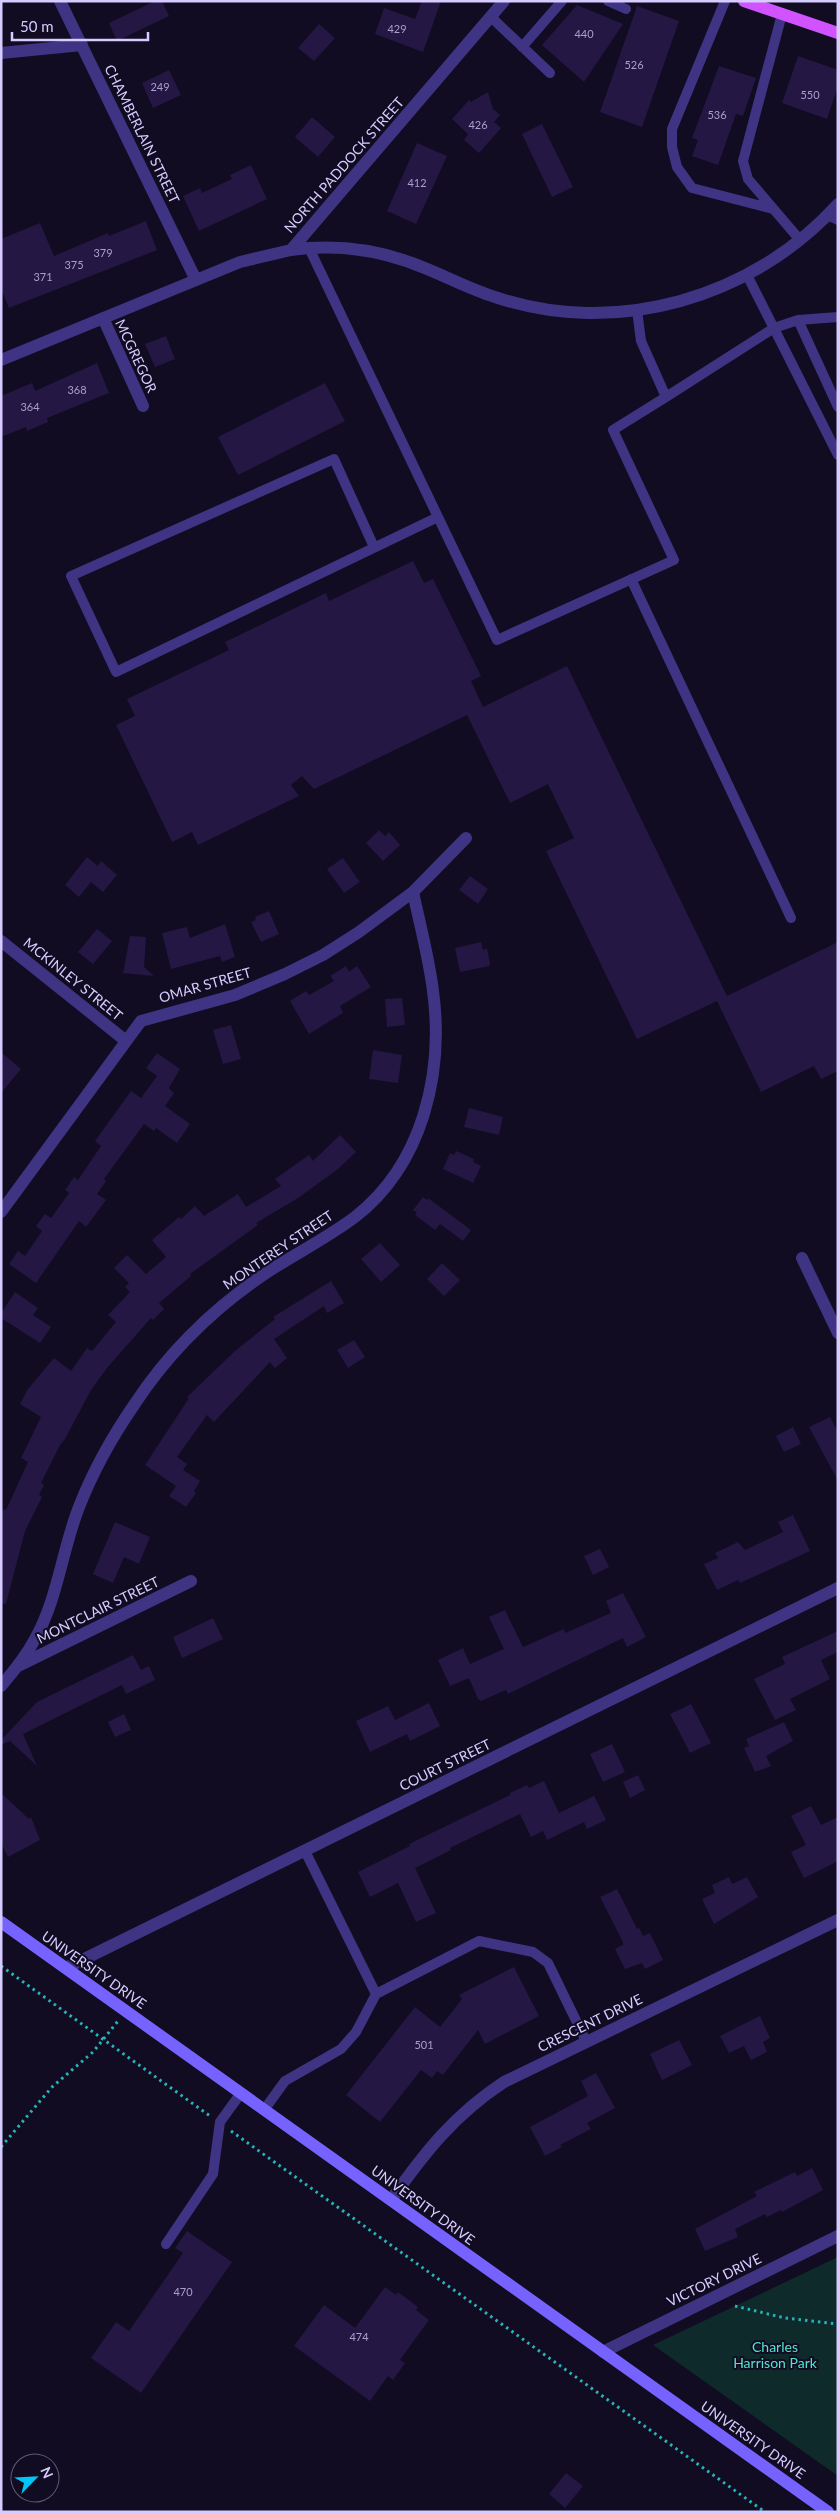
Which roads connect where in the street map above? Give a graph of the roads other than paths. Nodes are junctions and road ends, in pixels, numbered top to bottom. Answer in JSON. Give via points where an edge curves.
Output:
{"nodes":[{"id":1,"x":60,"y":1,"type":"edge"},
{"id":2,"x":504,"y":1,"type":"edge"},
{"id":3,"x":562,"y":1,"type":"edge"},
{"id":4,"x":608,"y":1,"type":"edge"},
{"id":5,"x":725,"y":1,"type":"edge"},
{"id":6,"x":751,"y":2,"type":"edge"},
{"id":7,"x":626,"y":9,"type":"dead end"},
{"id":8,"x":782,"y":14,"type":"junction"},
{"id":9,"x":490,"y":17,"type":"junction"},
{"id":10,"x":838,"y":33,"type":"edge"},
{"id":11,"x":82,"y":45,"type":"junction"},
{"id":12,"x":522,"y":48,"type":"junction"},
{"id":13,"x":1,"y":53,"type":"edge"},
{"id":14,"x":550,"y":74,"type":"dead end"},
{"id":15,"x":838,"y":204,"type":"edge"},
{"id":16,"x":773,"y":209,"type":"junction"},
{"id":17,"x":832,"y":218,"type":"edge"},
{"id":18,"x":800,"y":240,"type":"junction"},
{"id":19,"x":309,"y":248,"type":"junction"},
{"id":20,"x":291,"y":250,"type":"junction"},
{"id":21,"x":747,"y":275,"type":"junction"},
{"id":22,"x":196,"y":280,"type":"junction"},
{"id":23,"x":636,"y":310,"type":"junction"},
{"id":24,"x":838,"y":317,"type":"edge"},
{"id":25,"x":103,"y":318,"type":"junction"},
{"id":26,"x":798,"y":320,"type":"junction"},
{"id":27,"x":774,"y":328,"type":"junction"},
{"id":28,"x":1,"y":360,"type":"edge"},
{"id":29,"x":666,"y":397,"type":"junction"},
{"id":30,"x":143,"y":406,"type":"dead end"},
{"id":31,"x":838,"y":407,"type":"edge"},
{"id":32,"x":838,"y":455,"type":"edge"},
{"id":33,"x":438,"y":517,"type":"junction"},
{"id":34,"x":374,"y":547,"type":"junction"},
{"id":35,"x":631,"y":579,"type":"junction"},
{"id":36,"x":466,"y":838,"type":"dead end"},
{"id":37,"x":413,"y":892,"type":"junction"},
{"id":38,"x":791,"y":918,"type":"dead end"},
{"id":39,"x":1,"y":941,"type":"edge"},
{"id":40,"x":126,"y":1041,"type":"junction"},
{"id":41,"x":1,"y":1212,"type":"edge"},
{"id":42,"x":802,"y":1258,"type":"dead end"},
{"id":43,"x":838,"y":1333,"type":"edge"},
{"id":44,"x":191,"y":1581,"type":"dead end"},
{"id":45,"x":838,"y":1588,"type":"edge"},
{"id":46,"x":18,"y":1666,"type":"junction"},
{"id":47,"x":1,"y":1686,"type":"edge"},
{"id":48,"x":305,"y":1851,"type":"junction"},
{"id":49,"x":838,"y":1920,"type":"edge"},
{"id":50,"x":1,"y":1922,"type":"edge"},
{"id":51,"x":66,"y":1968,"type":"junction"},
{"id":52,"x":376,"y":1994,"type":"junction"},
{"id":53,"x":586,"y":2041,"type":"junction"},
{"id":54,"x":241,"y":2093,"type":"junction"},
{"id":55,"x":264,"y":2110,"type":"junction"},
{"id":56,"x":391,"y":2200,"type":"junction"},
{"id":57,"x":838,"y":2236,"type":"edge"},
{"id":58,"x":166,"y":2244,"type":"dead end"},
{"id":59,"x":603,"y":2352,"type":"junction"},
{"id":60,"x":828,"y":2512,"type":"edge"}],
"edges":[{"from":1,"to":11,"type":"street","name":"CHAMBERLAIN STREET"},
{"from":2,"to":9,"type":"street","name":"NORTH PADDOCK STREET"},
{"from":3,"to":12,"type":"lane"},
{"from":4,"to":7,"type":"lane"},
{"from":5,"to":16,"type":"lane","via":[[672,128],[675,160],[692,188]]},
{"from":6,"to":8,"type":"main road"},
{"from":8,"to":10,"type":"main road"},
{"from":8,"to":16,"type":"lane","via":[[744,161],[748,179]]},
{"from":9,"to":12,"type":"lane"},
{"from":9,"to":20,"type":"street","name":"NORTH PADDOCK STREET"},
{"from":11,"to":13,"type":"street"},
{"from":11,"to":22,"type":"street","name":"CHAMBERLAIN STREET"},
{"from":12,"to":14,"type":"lane"},
{"from":15,"to":17,"type":"street"},
{"from":16,"to":18,"type":"lane"},
{"from":17,"to":18,"type":"street"},
{"from":18,"to":21,"type":"street"},
{"from":19,"to":20,"type":"street"},
{"from":19,"to":23,"type":"street","via":[[354,249],[391,256],[486,294],[532,307],[591,313]]},
{"from":19,"to":33,"type":"lane"},
{"from":20,"to":22,"type":"street","name":"NORTH PADDOCK STREET","via":[[240,262]]},
{"from":21,"to":23,"type":"street","via":[[685,300]]},
{"from":21,"to":27,"type":"lane"},
{"from":22,"to":25,"type":"street","name":"NORTH PADDOCK STREET"},
{"from":23,"to":29,"type":"lane","via":[[642,341]]},
{"from":24,"to":26,"type":"lane"},
{"from":25,"to":28,"type":"street","name":"NORTH PADDOCK STREET"},
{"from":25,"to":30,"type":"street","name":"MCGREGOR"},
{"from":26,"to":27,"type":"lane"},
{"from":26,"to":31,"type":"lane"},
{"from":27,"to":29,"type":"lane"},
{"from":27,"to":32,"type":"lane"},
{"from":29,"to":35,"type":"lane","via":[[613,430],[674,560]]},
{"from":33,"to":34,"type":"lane"},
{"from":33,"to":35,"type":"lane","via":[[497,640]]},
{"from":34,"to":34,"type":"lane","via":[[116,672],[71,576],[334,459]]},
{"from":35,"to":38,"type":"lane"},
{"from":36,"to":37,"type":"street","name":"OMAR STREET"},
{"from":37,"to":40,"type":"street","name":"OMAR STREET","via":[[347,940],[298,968],[235,995],[146,1018]]},
{"from":37,"to":46,"type":"street","name":"MONTEREY STREET","via":[[434,992],[436,1034],[428,1100],[411,1149],[392,1179],[368,1206],[230,1300],[158,1370],[119,1428],[90,1481],[72,1525],[42,1625]]},
{"from":39,"to":40,"type":"street","name":"MCKINLEY STREET"},
{"from":40,"to":41,"type":"street","name":"OMAR STREET"},
{"from":42,"to":43,"type":"street"},
{"from":44,"to":46,"type":"street","name":"MONTCLAIR STREET"},
{"from":45,"to":48,"type":"street","name":"COURT STREET"},
{"from":46,"to":47,"type":"street","name":"MONTEREY STREET"},
{"from":48,"to":51,"type":"street","name":"COURT STREET"},
{"from":48,"to":52,"type":"lane"},
{"from":49,"to":53,"type":"street","name":"CRESCENT DRIVE"},
{"from":50,"to":51,"type":"main road","name":"UNIVERSITY DRIVE"},
{"from":51,"to":54,"type":"main road","name":"UNIVERSITY DRIVE"},
{"from":52,"to":53,"type":"lane","via":[[479,1941],[533,1952],[548,1962]]},
{"from":52,"to":55,"type":"lane","via":[[356,2032],[341,2050],[285,2081]]},
{"from":53,"to":56,"type":"street","name":"CRESCENT DRIVE","via":[[504,2082],[464,2111],[433,2142]]},
{"from":54,"to":55,"type":"main road","name":"UNIVERSITY DRIVE"},
{"from":54,"to":58,"type":"lane","via":[[220,2122],[213,2174]]},
{"from":55,"to":56,"type":"main road","name":"UNIVERSITY DRIVE"},
{"from":56,"to":59,"type":"main road","name":"UNIVERSITY DRIVE"},
{"from":57,"to":59,"type":"street","name":"VICTORY DRIVE"},
{"from":59,"to":60,"type":"main road","name":"UNIVERSITY DRIVE"}]}
